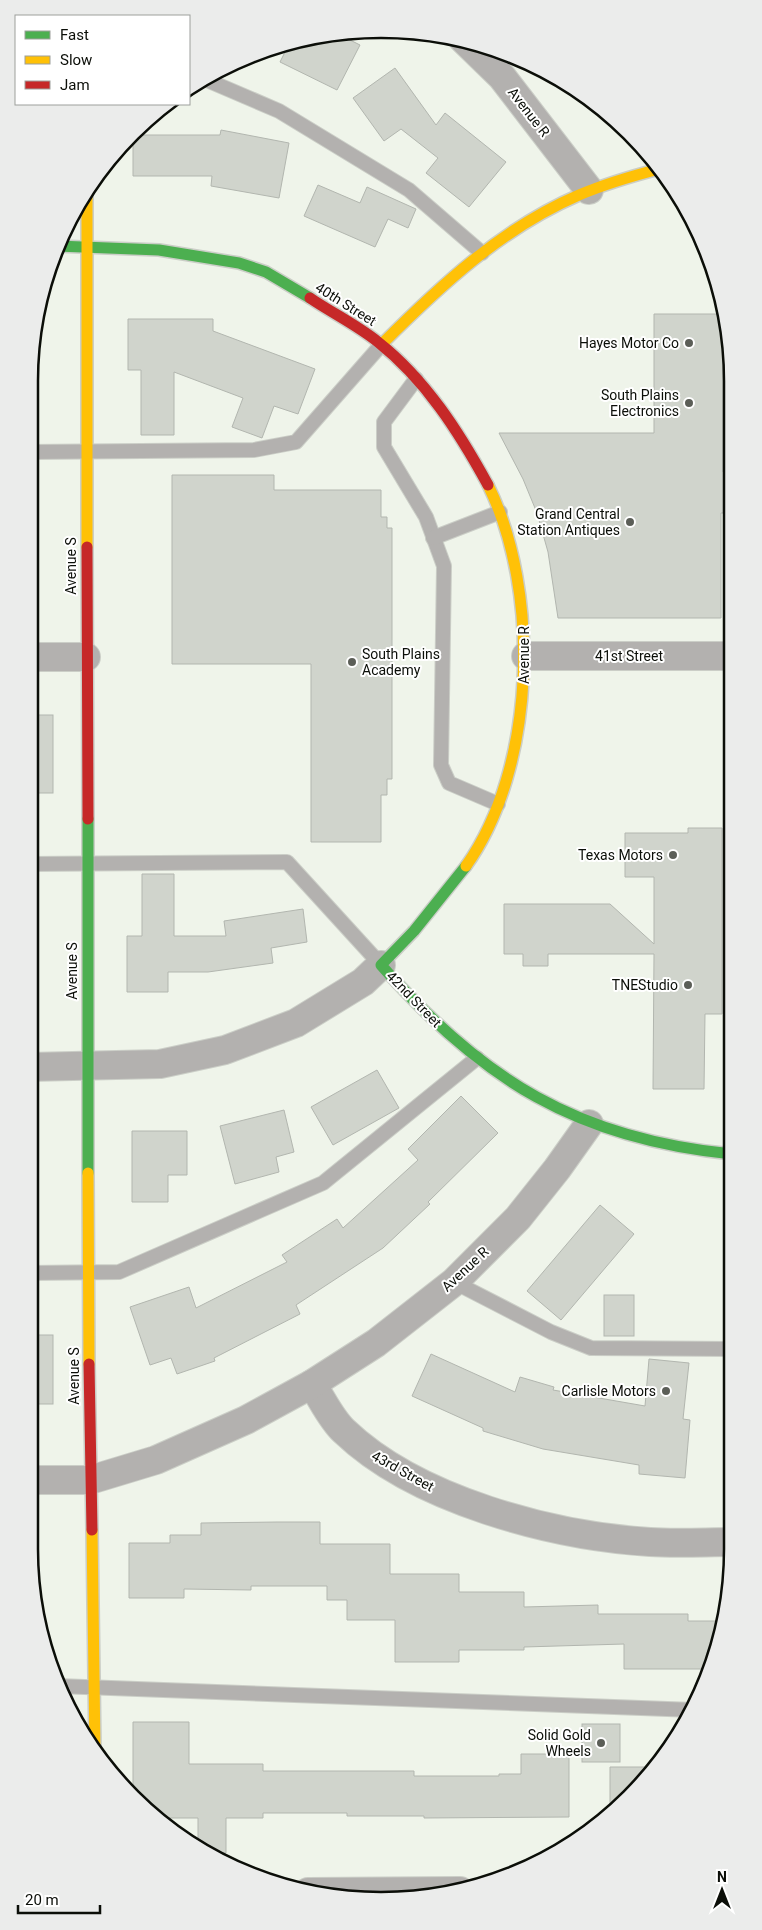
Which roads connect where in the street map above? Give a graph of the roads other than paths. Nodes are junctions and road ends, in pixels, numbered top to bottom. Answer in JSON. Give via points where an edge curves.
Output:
{"nodes":[{"id":1,"x":475,"y":51,"type":"edge"},
{"id":2,"x":212,"y":82,"type":"edge"},
{"id":3,"x":653,"y":171,"type":"edge"},
{"id":4,"x":589,"y":190,"type":"junction"},
{"id":5,"x":87,"y":204,"type":"edge"},
{"id":6,"x":66,"y":246,"type":"edge"},
{"id":7,"x":87,"y":246,"type":"junction"},
{"id":8,"x":482,"y":253,"type":"junction"},
{"id":9,"x":382,"y":344,"type":"junction"},
{"id":10,"x":416,"y":378,"type":"junction"},
{"id":11,"x":38,"y":452,"type":"edge"},
{"id":12,"x":87,"y":452,"type":"junction"},
{"id":13,"x":500,"y":512,"type":"junction"},
{"id":14,"x":433,"y":538,"type":"junction"},
{"id":15,"x":526,"y":656,"type":"junction"},
{"id":16,"x":724,"y":656,"type":"edge"},
{"id":17,"x":38,"y":657,"type":"edge"},
{"id":18,"x":86,"y":657,"type":"junction"},
{"id":19,"x":498,"y":804,"type":"junction"},
{"id":20,"x":38,"y":864,"type":"edge"},
{"id":21,"x":87,"y":864,"type":"junction"},
{"id":22,"x":381,"y":965,"type":"junction"},
{"id":23,"x":477,"y":1058,"type":"junction"},
{"id":24,"x":88,"y":1067,"type":"junction"},
{"id":25,"x":38,"y":1068,"type":"edge"},
{"id":26,"x":589,"y":1124,"type":"junction"},
{"id":27,"x":724,"y":1153,"type":"edge"},
{"id":28,"x":38,"y":1273,"type":"edge"},
{"id":29,"x":88,"y":1273,"type":"junction"},
{"id":30,"x":454,"y":1282,"type":"junction"},
{"id":31,"x":724,"y":1349,"type":"edge"},
{"id":32,"x":312,"y":1384,"type":"junction"},
{"id":33,"x":38,"y":1480,"type":"edge"},
{"id":34,"x":90,"y":1480,"type":"junction"},
{"id":35,"x":724,"y":1542,"type":"edge"},
{"id":36,"x":67,"y":1686,"type":"edge"},
{"id":37,"x":93,"y":1686,"type":"junction"},
{"id":38,"x":684,"y":1710,"type":"edge"},
{"id":39,"x":95,"y":1739,"type":"edge"},
{"id":40,"x":411,"y":1891,"type":"edge"},
{"id":41,"x":355,"y":1892,"type":"edge"}],
"edges":[{"from":1,"to":4,"type":"street","name":"Avenue R","via":[[502,76]]},
{"from":2,"to":8,"type":"lane","via":[[279,112],[409,190]]},
{"from":3,"to":4,"type":"street","name":"40th Street"},
{"from":4,"to":8,"type":"street","name":"40th Street","via":[[524,222]]},
{"from":5,"to":7,"type":"street","name":"Avenue S"},
{"from":6,"to":7,"type":"street","name":"40th Street"},
{"from":7,"to":9,"type":"street","name":"40th Street","via":[[123,246],[254,266]]},
{"from":7,"to":12,"type":"street","name":"Avenue S"},
{"from":8,"to":9,"type":"street","name":"40th Street","via":[[464,265]]},
{"from":9,"to":10,"type":"street","name":"Avenue R"},
{"from":9,"to":12,"type":"lane","via":[[296,442],[254,450]]},
{"from":10,"to":13,"type":"street","name":"Avenue R","via":[[468,446]]},
{"from":10,"to":14,"type":"lane","via":[[384,422],[384,447],[426,516]]},
{"from":11,"to":12,"type":"lane"},
{"from":12,"to":18,"type":"street","name":"Avenue S"},
{"from":13,"to":14,"type":"lane"},
{"from":13,"to":15,"type":"street","name":"Avenue R","via":[[516,566]]},
{"from":14,"to":19,"type":"lane","via":[[444,566],[441,765],[449,783]]},
{"from":15,"to":16,"type":"street","name":"41st Street"},
{"from":15,"to":19,"type":"street","name":"Avenue R","via":[[524,693],[514,751]]},
{"from":17,"to":18,"type":"street"},
{"from":18,"to":21,"type":"street","name":"Avenue S"},
{"from":19,"to":22,"type":"street","name":"Avenue R","via":[[470,860],[407,941]]},
{"from":20,"to":21,"type":"lane"},
{"from":21,"to":22,"type":"lane","via":[[287,862]]},
{"from":21,"to":24,"type":"street","name":"Avenue S"},
{"from":22,"to":23,"type":"street","name":"42nd Street","via":[[432,1021]]},
{"from":22,"to":24,"type":"street","name":"42nd Street","via":[[363,982],[296,1023],[225,1050],[160,1064]]},
{"from":23,"to":26,"type":"street","name":"42nd Street","via":[[492,1071]]},
{"from":23,"to":29,"type":"lane","via":[[323,1183],[119,1272]]},
{"from":24,"to":25,"type":"street","name":"42nd Street"},
{"from":24,"to":29,"type":"street","name":"Avenue S"},
{"from":26,"to":27,"type":"street","name":"42nd Street","via":[[655,1145]]},
{"from":26,"to":30,"type":"street","name":"Avenue R","via":[[518,1218]]},
{"from":28,"to":29,"type":"lane"},
{"from":29,"to":34,"type":"street","name":"Avenue S"},
{"from":30,"to":31,"type":"lane","via":[[551,1332],[591,1348]]},
{"from":30,"to":32,"type":"street","name":"Avenue R","via":[[376,1342]]},
{"from":32,"to":34,"type":"street","via":[[246,1420],[156,1460]]},
{"from":32,"to":35,"type":"street","name":"43rd Street","via":[[342,1430],[375,1457],[427,1486],[485,1509],[555,1529],[640,1541]]},
{"from":33,"to":34,"type":"street"},
{"from":34,"to":37,"type":"street","name":"Avenue S"},
{"from":36,"to":37,"type":"lane"},
{"from":37,"to":38,"type":"lane"},
{"from":37,"to":39,"type":"street","name":"Avenue S"},
{"from":40,"to":41,"type":"street"}]}
